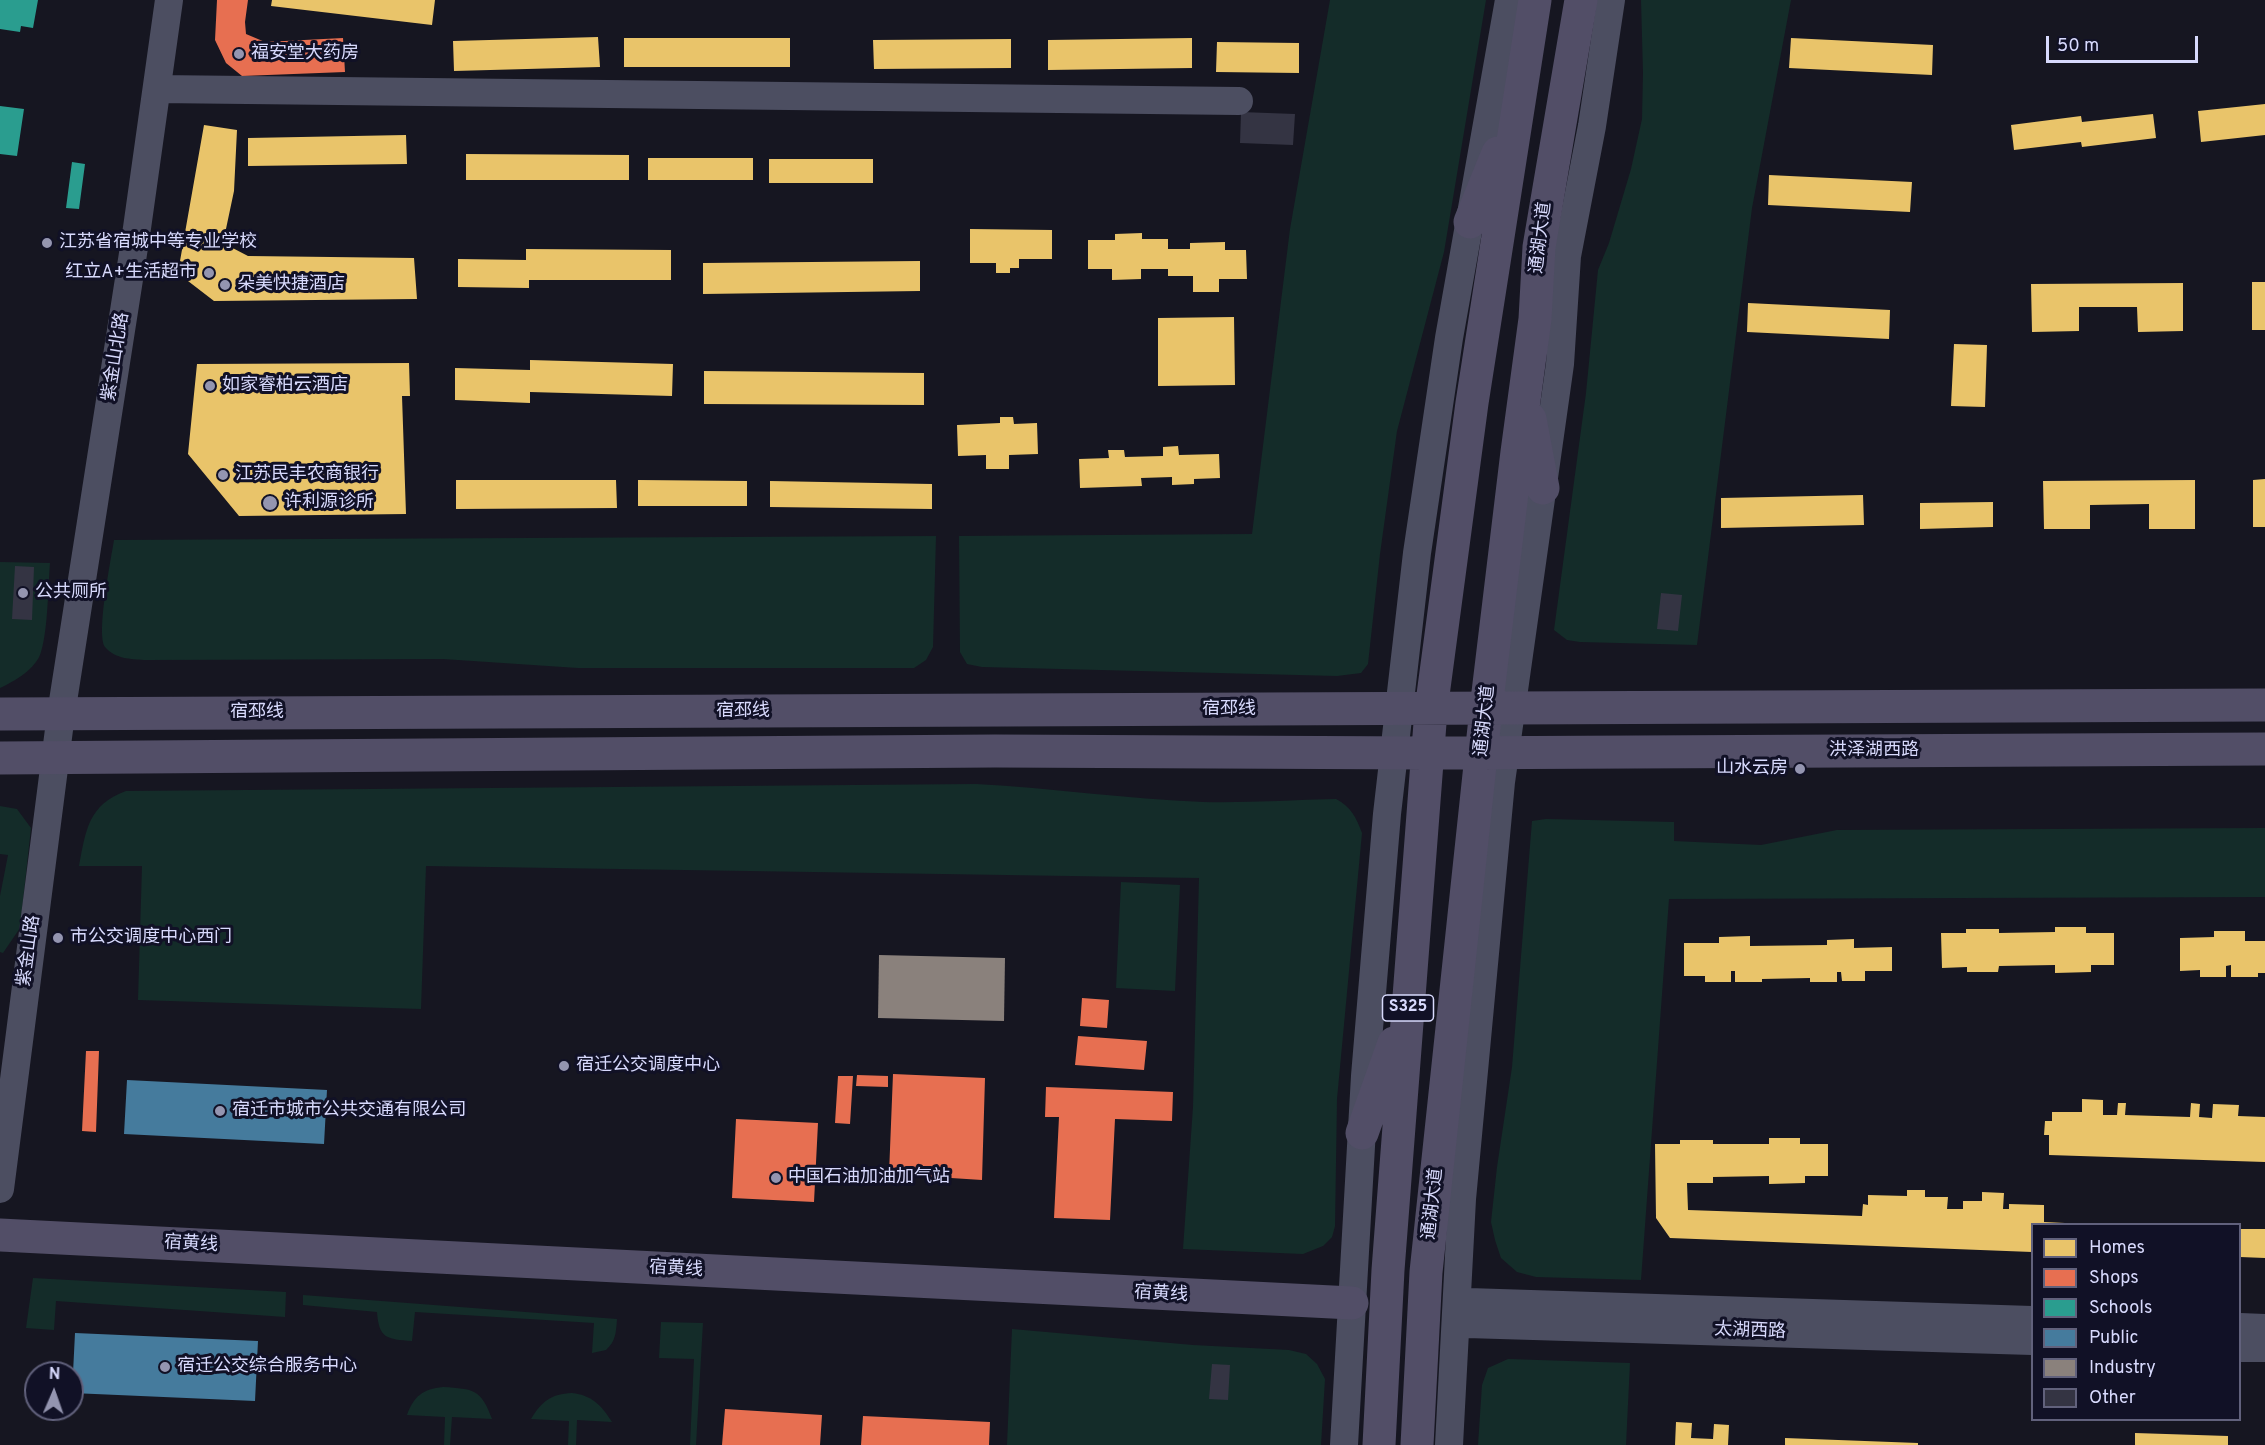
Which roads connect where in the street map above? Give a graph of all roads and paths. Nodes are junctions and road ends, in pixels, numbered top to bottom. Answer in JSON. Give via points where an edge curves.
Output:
{"nodes":[{"id":1,"x":169,"y":0,"type":"edge"},
{"id":2,"x":1509,"y":0,"type":"edge"},
{"id":3,"x":1535,"y":0,"type":"edge"},
{"id":4,"x":1581,"y":0,"type":"edge"},
{"id":5,"x":1611,"y":0,"type":"edge"},
{"id":6,"x":157,"y":89,"type":"junction"},
{"id":7,"x":1239,"y":101,"type":"dead end"},
{"id":8,"x":1519,"y":101,"type":"junction"},
{"id":9,"x":1470,"y":222,"type":"junction"},
{"id":10,"x":1525,"y":393,"type":"junction"},
{"id":11,"x":1544,"y":488,"type":"junction"},
{"id":12,"x":2265,"y":705,"type":"edge"},
{"id":13,"x":1499,"y":708,"type":"junction"},
{"id":14,"x":1416,"y":710,"type":"junction"},
{"id":15,"x":0,"y":714,"type":"edge"},
{"id":16,"x":61,"y":714,"type":"junction"},
{"id":17,"x":2265,"y":749,"type":"edge"},
{"id":18,"x":1494,"y":752,"type":"junction"},
{"id":19,"x":1395,"y":753,"type":"junction"},
{"id":20,"x":1427,"y":753,"type":"junction"},
{"id":21,"x":57,"y":757,"type":"junction"},
{"id":22,"x":0,"y":758,"type":"edge"},
{"id":23,"x":1408,"y":1002,"type":"junction"},
{"id":24,"x":1362,"y":1133,"type":"junction"},
{"id":25,"x":0,"y":1189,"type":"edge"},
{"id":26,"x":0,"y":1235,"type":"edge"},
{"id":27,"x":1352,"y":1304,"type":"junction"},
{"id":28,"x":2031,"y":1320,"type":"edge"},
{"id":29,"x":2241,"y":1327,"type":"edge"},
{"id":30,"x":2265,"y":1328,"type":"edge"},
{"id":31,"x":2031,"y":1341,"type":"edge"},
{"id":32,"x":2241,"y":1348,"type":"edge"},
{"id":33,"x":2265,"y":1348,"type":"edge"},
{"id":34,"x":1344,"y":1445,"type":"edge"},
{"id":35,"x":1379,"y":1445,"type":"edge"},
{"id":36,"x":1417,"y":1445,"type":"edge"},
{"id":37,"x":1449,"y":1445,"type":"edge"}],
"edges":[{"from":1,"to":6,"type":"street","name":"紫金山北路"},
{"from":2,"to":9,"type":"street"},
{"from":3,"to":8,"type":"main road"},
{"from":4,"to":10,"type":"main road","name":"通湖大道","via":[[1539,247]]},
{"from":5,"to":11,"type":"street","via":[[1567,256],[1560,364]]},
{"from":6,"to":7,"type":"street"},
{"from":6,"to":16,"type":"street","name":"紫金山北路"},
{"from":8,"to":9,"type":"main road"},
{"from":8,"to":14,"type":"main road","via":[[1472,403]]},
{"from":9,"to":14,"type":"street","via":[[1417,553]]},
{"from":10,"to":11,"type":"main road"},
{"from":10,"to":13,"type":"main road","name":"通湖大道"},
{"from":11,"to":13,"type":"street"},
{"from":12,"to":13,"type":"main road"},
{"from":13,"to":14,"type":"main road","name":"宿邳线"},
{"from":13,"to":18,"type":"main road","name":"通湖大道"},
{"from":14,"to":16,"type":"main road","name":"宿邳线"},
{"from":14,"to":19,"type":"street"},
{"from":14,"to":20,"type":"main road","number":"S325"},
{"from":15,"to":16,"type":"main road","name":"宿邳线"},
{"from":16,"to":21,"type":"street","name":"紫金山路"},
{"from":17,"to":18,"type":"main road","name":"洪泽湖西路"},
{"from":18,"to":20,"type":"main road"},
{"from":18,"to":36,"type":"main road","name":"通湖大道","via":[[1426,1272]]},
{"from":18,"to":37,"type":"street","via":[[1501,782],[1462,1199]]},
{"from":19,"to":20,"type":"main road"},
{"from":19,"to":21,"type":"main road","via":[[995,751]]},
{"from":19,"to":24,"type":"street"},
{"from":20,"to":23,"type":"main road","number":"S325"},
{"from":21,"to":22,"type":"main road"},
{"from":21,"to":25,"type":"street","name":"紫金山路"},
{"from":23,"to":24,"type":"main road"},
{"from":23,"to":35,"type":"main road","number":"S325"},
{"from":24,"to":27,"type":"street"},
{"from":26,"to":27,"type":"main road","name":"宿黄线"},
{"from":27,"to":34,"type":"street"},
{"from":28,"to":31,"type":"street","name":"太湖西路","via":[[1468,1313]]},
{"from":29,"to":30,"type":"street"},
{"from":32,"to":33,"type":"street"}]}
